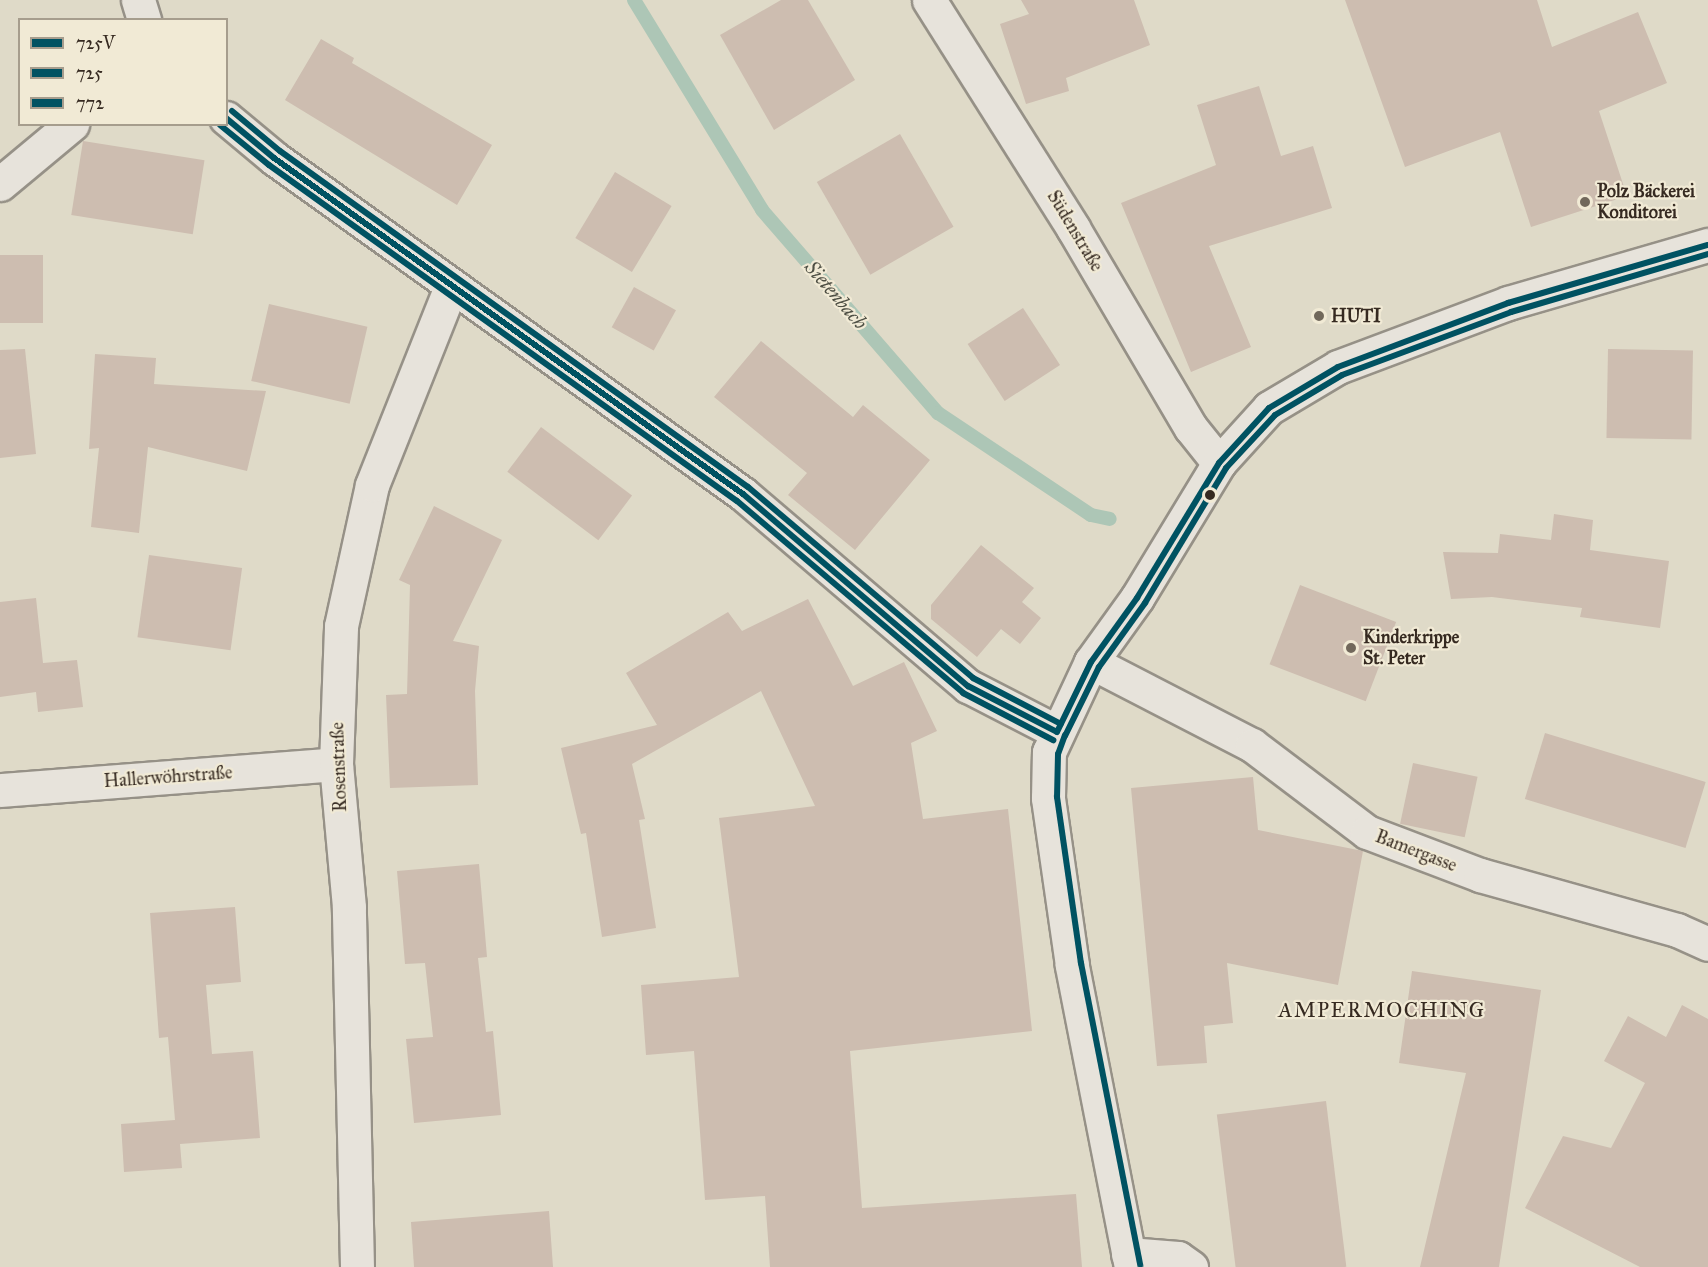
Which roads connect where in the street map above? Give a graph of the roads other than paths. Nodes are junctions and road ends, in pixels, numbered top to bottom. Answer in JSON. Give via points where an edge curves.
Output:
{"nodes":[{"id":1,"x":138,"y":0,"type":"edge"},
{"id":2,"x":929,"y":0,"type":"edge"},
{"id":3,"x":143,"y":18,"type":"edge"},
{"id":4,"x":228,"y":120,"type":"edge"},
{"id":5,"x":70,"y":126,"type":"edge"},
{"id":6,"x":0,"y":184,"type":"edge"},
{"id":7,"x":1708,"y":244,"type":"edge"},
{"id":8,"x":451,"y":285,"type":"junction"},
{"id":9,"x":1219,"y":463,"type":"junction"},
{"id":10,"x":1090,"y":662,"type":"junction"},
{"id":11,"x":1057,"y":732,"type":"junction"},
{"id":12,"x":336,"y":764,"type":"junction"},
{"id":13,"x":0,"y":790,"type":"edge"},
{"id":14,"x":1708,"y":944,"type":"edge"},
{"id":15,"x":1130,"y":1260,"type":"edge"},
{"id":16,"x":357,"y":1267,"type":"edge"},
{"id":17,"x":1191,"y":1267,"type":"edge"}],
"edges":[{"from":1,"to":3,"type":"street"},
{"from":2,"to":9,"type":"street","name":"Südenstraße","via":[[1073,228],[1191,428]]},
{"from":4,"to":8,"type":"street","via":[[274,158]]},
{"from":5,"to":6,"type":"street"},
{"from":7,"to":9,"type":"street","via":[[1508,303],[1338,367],[1269,408]]},
{"from":8,"to":11,"type":"street","via":[[743,494],[968,686]]},
{"from":8,"to":12,"type":"street","name":"Rosenstraße","via":[[372,485],[341,626]]},
{"from":9,"to":10,"type":"street","via":[[1137,598]]},
{"from":10,"to":11,"type":"street"},
{"from":10,"to":14,"type":"street","name":"Bamergasse","via":[[1252,745],[1367,832],[1480,874],[1677,930]]},
{"from":11,"to":15,"type":"street","via":[[1049,753],[1048,798],[1072,964]]},
{"from":12,"to":13,"type":"street","name":"Hallerwöhrstraße"},
{"from":12,"to":16,"type":"street","name":"Rosenstraße","via":[[348,907]]},
{"from":15,"to":17,"type":"street","via":[[1178,1258]]}]}
